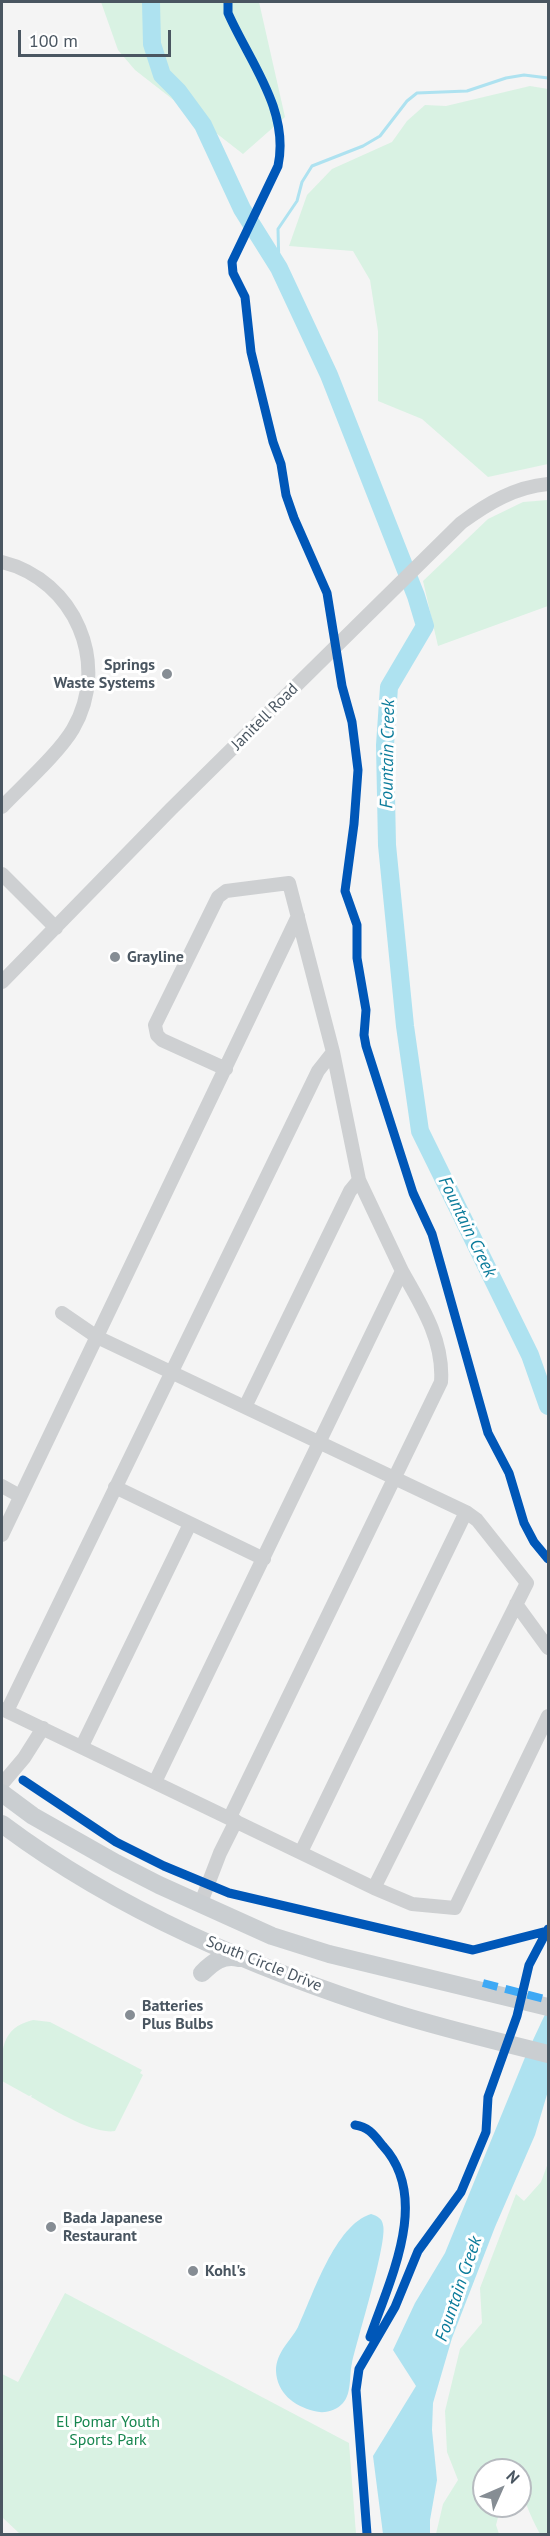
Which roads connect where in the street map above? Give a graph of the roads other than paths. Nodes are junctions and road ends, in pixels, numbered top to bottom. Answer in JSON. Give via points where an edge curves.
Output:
{"nodes":[{"id":1,"x":549,"y":484,"type":"edge"},
{"id":2,"x":2,"y":562,"type":"edge"},
{"id":3,"x":2,"y":807,"type":"edge"},
{"id":4,"x":2,"y":874,"type":"edge"},
{"id":5,"x":298,"y":916,"type":"junction"},
{"id":6,"x":56,"y":928,"type":"junction"},
{"id":7,"x":2,"y":982,"type":"edge"},
{"id":8,"x":333,"y":1052,"type":"junction"},
{"id":9,"x":226,"y":1069,"type":"junction"},
{"id":10,"x":359,"y":1180,"type":"junction"},
{"id":11,"x":402,"y":1271,"type":"junction"},
{"id":12,"x":62,"y":1313,"type":"dead end"},
{"id":13,"x":97,"y":1337,"type":"junction"},
{"id":14,"x":171,"y":1372,"type":"junction"},
{"id":15,"x":245,"y":1407,"type":"junction"},
{"id":16,"x":319,"y":1442,"type":"junction"},
{"id":17,"x":395,"y":1478,"type":"junction"},
{"id":18,"x":2,"y":1486,"type":"edge"},
{"id":19,"x":115,"y":1487,"type":"junction"},
{"id":20,"x":20,"y":1496,"type":"junction"},
{"id":21,"x":466,"y":1512,"type":"junction"},
{"id":22,"x":190,"y":1524,"type":"junction"},
{"id":23,"x":2,"y":1535,"type":"edge"},
{"id":24,"x":264,"y":1559,"type":"junction"},
{"id":25,"x":516,"y":1604,"type":"junction"},
{"id":26,"x":549,"y":1648,"type":"edge"},
{"id":27,"x":4,"y":1710,"type":"edge"},
{"id":28,"x":549,"y":1716,"type":"edge"},
{"id":29,"x":43,"y":1728,"type":"junction"},
{"id":30,"x":82,"y":1746,"type":"junction"},
{"id":31,"x":155,"y":1782,"type":"junction"},
{"id":32,"x":2,"y":1784,"type":"edge"},
{"id":33,"x":2,"y":1793,"type":"edge"},
{"id":34,"x":233,"y":1819,"type":"junction"},
{"id":35,"x":2,"y":1824,"type":"edge"},
{"id":36,"x":2,"y":1842,"type":"edge"},
{"id":37,"x":35,"y":1849,"type":"junction"},
{"id":38,"x":301,"y":1852,"type":"junction"},
{"id":39,"x":374,"y":1888,"type":"junction"},
{"id":40,"x":200,"y":1905,"type":"junction"},
{"id":41,"x":184,"y":1931,"type":"junction"},
{"id":42,"x":250,"y":1961,"type":"junction"},
{"id":43,"x":549,"y":2007,"type":"edge"},
{"id":44,"x":549,"y":2054,"type":"edge"}],
"edges":[{"from":1,"to":6,"type":"street","name":"Janitell Road","via":[[503,496],[461,523]]},
{"from":2,"to":3,"type":"street","via":[[26,571],[64,600],[81,630],[90,669],[85,701],[73,731]]},
{"from":4,"to":6,"type":"street"},
{"from":5,"to":8,"type":"street"},
{"from":5,"to":9,"type":"street"},
{"from":5,"to":9,"type":"street","via":[[289,883],[221,893],[155,1025],[162,1040]]},
{"from":6,"to":7,"type":"street","name":"Janitell Road"},
{"from":8,"to":10,"type":"street"},
{"from":8,"to":14,"type":"street","via":[[318,1071]]},
{"from":9,"to":13,"type":"street"},
{"from":10,"to":11,"type":"street"},
{"from":10,"to":15,"type":"street","via":[[350,1191]]},
{"from":11,"to":16,"type":"street"},
{"from":11,"to":17,"type":"street","via":[[433,1327],[441,1382]]},
{"from":12,"to":13,"type":"street"},
{"from":13,"to":14,"type":"street"},
{"from":13,"to":20,"type":"street"},
{"from":14,"to":15,"type":"street"},
{"from":14,"to":19,"type":"street"},
{"from":15,"to":16,"type":"street"},
{"from":16,"to":17,"type":"street"},
{"from":16,"to":24,"type":"street"},
{"from":17,"to":21,"type":"street"},
{"from":17,"to":34,"type":"street"},
{"from":18,"to":20,"type":"street"},
{"from":19,"to":22,"type":"street"},
{"from":19,"to":27,"type":"street"},
{"from":20,"to":23,"type":"street"},
{"from":21,"to":25,"type":"street","via":[[477,1520],[527,1583]]},
{"from":21,"to":38,"type":"street"},
{"from":22,"to":24,"type":"street"},
{"from":22,"to":30,"type":"street"},
{"from":24,"to":31,"type":"street"},
{"from":25,"to":26,"type":"street"},
{"from":25,"to":39,"type":"street"},
{"from":27,"to":29,"type":"street"},
{"from":28,"to":39,"type":"street","via":[[455,1908],[412,1904]]},
{"from":29,"to":30,"type":"street"},
{"from":29,"to":32,"type":"street"},
{"from":30,"to":31,"type":"street"},
{"from":31,"to":34,"type":"street"},
{"from":33,"to":40,"type":"main road","name":"South Circle Drive","via":[[63,1834]]},
{"from":34,"to":38,"type":"street"},
{"from":34,"to":40,"type":"street"},
{"from":35,"to":37,"type":"main road","name":"South Circle Drive"},
{"from":36,"to":37,"type":"main road"},
{"from":37,"to":41,"type":"main road","name":"South Circle Drive","via":[[77,1876]]},
{"from":38,"to":39,"type":"street"},
{"from":40,"to":43,"type":"main road","name":"South Circle Drive","via":[[313,1949]]},
{"from":41,"to":42,"type":"main road","name":"South Circle Drive"},
{"from":41,"to":42,"type":"main road","via":[[203,1957],[202,1973],[213,1962],[227,1957]]},
{"from":42,"to":44,"type":"main road","name":"South Circle Drive","via":[[350,1998]]}]}
